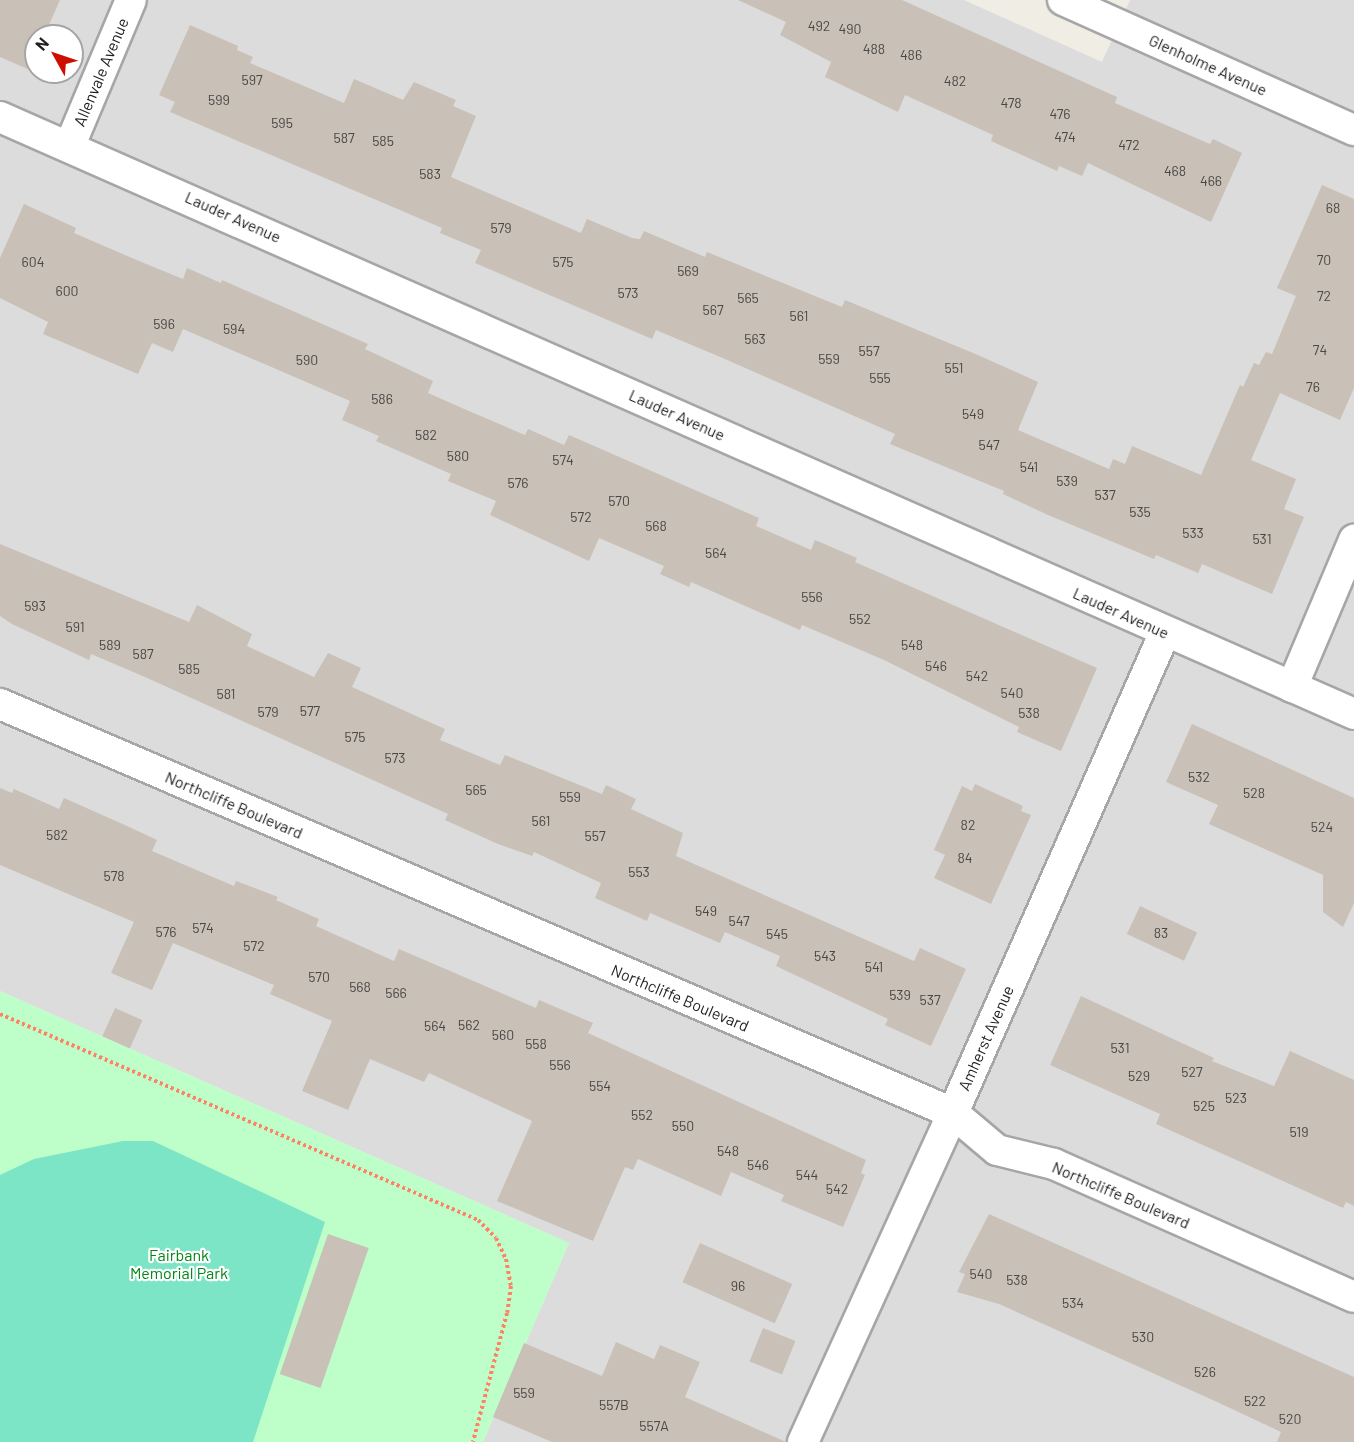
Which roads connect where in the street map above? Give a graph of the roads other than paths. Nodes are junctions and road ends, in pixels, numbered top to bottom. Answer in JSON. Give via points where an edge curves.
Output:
{"nodes":[{"id":1,"x":131,"y":0,"type":"edge"},
{"id":2,"x":1063,"y":0,"type":"edge"},
{"id":3,"x":0,"y":117,"type":"edge"},
{"id":4,"x":1354,"y":130,"type":"edge"},
{"id":5,"x":70,"y":145,"type":"junction"},
{"id":6,"x":1354,"y":540,"type":"edge"},
{"id":7,"x":1165,"y":632,"type":"junction"},
{"id":8,"x":1292,"y":687,"type":"junction"},
{"id":9,"x":0,"y":704,"type":"edge"},
{"id":10,"x":1354,"y":714,"type":"edge"},
{"id":11,"x":953,"y":1113,"type":"junction"},
{"id":12,"x":1354,"y":1297,"type":"edge"},
{"id":13,"x":803,"y":1442,"type":"edge"}],
"edges":[{"from":1,"to":5,"type":"street","name":"Allenvale Avenue"},
{"from":2,"to":4,"type":"street","name":"Glenholme Avenue"},
{"from":3,"to":5,"type":"street","name":"Lauder Avenue"},
{"from":5,"to":7,"type":"street","name":"Lauder Avenue"},
{"from":6,"to":8,"type":"street"},
{"from":7,"to":8,"type":"street","name":"Lauder Avenue"},
{"from":7,"to":11,"type":"street","name":"Amherst Avenue"},
{"from":8,"to":10,"type":"street","name":"Lauder Avenue"},
{"from":9,"to":11,"type":"street","name":"Northcliffe Boulevard"},
{"from":11,"to":12,"type":"street","name":"Northcliffe Boulevard","via":[[997,1150],[1054,1164]]},
{"from":11,"to":13,"type":"street","name":"Amherst Avenue"}]}
